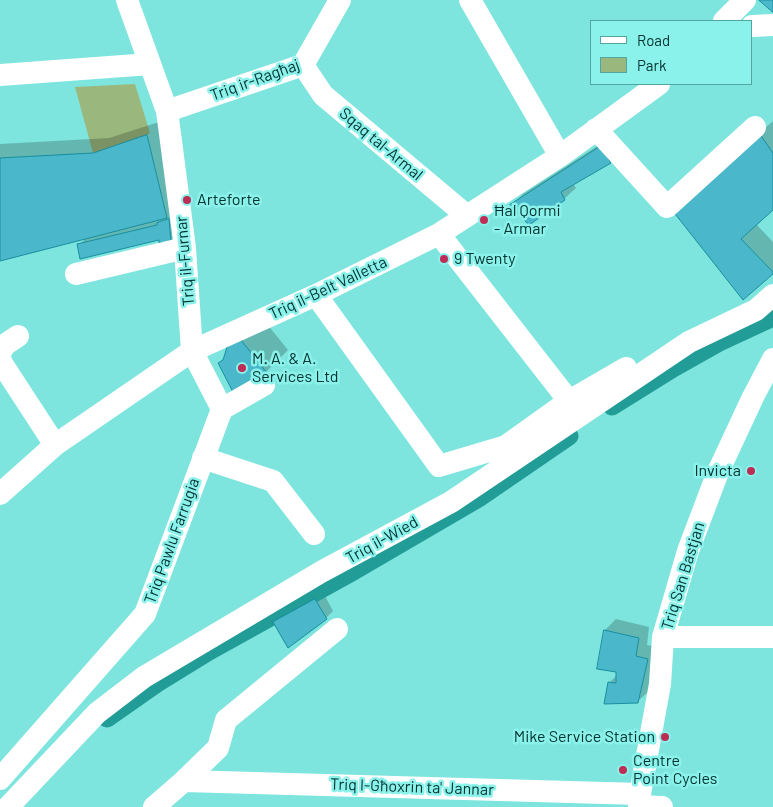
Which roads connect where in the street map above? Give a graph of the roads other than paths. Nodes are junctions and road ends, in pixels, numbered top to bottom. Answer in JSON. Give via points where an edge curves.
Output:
{"nodes":[{"id":1,"x":127,"y":0,"type":"edge"},
{"id":2,"x":340,"y":0,"type":"edge"},
{"id":3,"x":470,"y":0,"type":"edge"},
{"id":4,"x":746,"y":0,"type":"edge"},
{"id":5,"x":725,"y":20,"type":"edge"},
{"id":6,"x":773,"y":25,"type":"edge"},
{"id":7,"x":753,"y":26,"type":"edge"},
{"id":8,"x":150,"y":64,"type":"junction"},
{"id":9,"x":303,"y":65,"type":"junction"},
{"id":10,"x":0,"y":75,"type":"edge"},
{"id":11,"x":658,"y":85,"type":"edge"},
{"id":12,"x":167,"y":111,"type":"junction"},
{"id":13,"x":755,"y":127,"type":"dead end"},
{"id":14,"x":596,"y":129,"type":"junction"},
{"id":15,"x":560,"y":156,"type":"junction"},
{"id":16,"x":466,"y":215,"type":"junction"},
{"id":17,"x":439,"y":234,"type":"junction"},
{"id":18,"x":185,"y":248,"type":"junction"},
{"id":19,"x":76,"y":274,"type":"dead end"},
{"id":20,"x":773,"y":294,"type":"edge"},
{"id":21,"x":316,"y":295,"type":"junction"},
{"id":22,"x":18,"y":336,"type":"dead end"},
{"id":23,"x":192,"y":351,"type":"junction"},
{"id":24,"x":0,"y":353,"type":"edge"},
{"id":25,"x":773,"y":359,"type":"edge"},
{"id":26,"x":626,"y":368,"type":"dead end"},
{"id":27,"x":264,"y":385,"type":"dead end"},
{"id":28,"x":569,"y":401,"type":"junction"},
{"id":29,"x":222,"y":409,"type":"junction"},
{"id":30,"x":55,"y":445,"type":"junction"},
{"id":31,"x":203,"y":458,"type":"junction"},
{"id":32,"x":0,"y":494,"type":"edge"},
{"id":33,"x":314,"y":534,"type":"dead end"},
{"id":34,"x":337,"y":629,"type":"dead end"},
{"id":35,"x":663,"y":637,"type":"junction"},
{"id":36,"x":773,"y":637,"type":"edge"},
{"id":37,"x":0,"y":779,"type":"edge"},
{"id":38,"x":184,"y":781,"type":"junction"},
{"id":39,"x":640,"y":802,"type":"edge"},
{"id":40,"x":8,"y":807,"type":"edge"},
{"id":41,"x":154,"y":807,"type":"edge"},
{"id":42,"x":662,"y":807,"type":"edge"}],
"edges":[{"from":1,"to":8,"type":"street","name":"Triq il-Furnar"},
{"from":2,"to":9,"type":"street","name":"Triq ir-Ragħaj"},
{"from":3,"to":15,"type":"street"},
{"from":4,"to":5,"type":"street"},
{"from":6,"to":7,"type":"street"},
{"from":8,"to":10,"type":"street"},
{"from":8,"to":12,"type":"street","name":"Triq il-Furnar"},
{"from":9,"to":12,"type":"street","name":"Triq ir-Ragħaj"},
{"from":9,"to":16,"type":"street","name":"Sqaq tal-Armal","via":[[323,95]]},
{"from":11,"to":14,"type":"street","name":"Triq il-Belt Valletta"},
{"from":12,"to":18,"type":"street","name":"Triq il-Furnar"},
{"from":13,"to":14,"type":"street","via":[[667,207]]},
{"from":14,"to":15,"type":"street","name":"Triq il-Belt Valletta"},
{"from":15,"to":16,"type":"street","name":"Triq il-Belt Valletta"},
{"from":16,"to":17,"type":"street","name":"Triq il-Belt Valletta"},
{"from":17,"to":21,"type":"street","name":"Triq il-Belt Valletta"},
{"from":17,"to":28,"type":"street"},
{"from":18,"to":19,"type":"street"},
{"from":18,"to":23,"type":"street","name":"Triq il-Furnar"},
{"from":20,"to":40,"type":"street","name":"Triq il-Wied","via":[[756,310],[689,342],[451,502],[322,572],[144,677],[97,713]]},
{"from":21,"to":23,"type":"street","name":"Triq il-Belt Valletta"},
{"from":21,"to":28,"type":"street","via":[[439,466],[506,446]]},
{"from":22,"to":24,"type":"street"},
{"from":23,"to":29,"type":"street"},
{"from":23,"to":30,"type":"street","name":"Triq il-Belt Valletta"},
{"from":24,"to":30,"type":"street","via":[[1,362]]},
{"from":25,"to":35,"type":"street","name":"Triq San Bastjan","via":[[718,472],[688,551]]},
{"from":26,"to":28,"type":"street"},
{"from":27,"to":29,"type":"street"},
{"from":29,"to":31,"type":"street","name":"Triq Pawlu Farrugia"},
{"from":30,"to":32,"type":"street","name":"Triq il-Belt Valletta"},
{"from":31,"to":33,"type":"street","via":[[273,482]]},
{"from":31,"to":37,"type":"street","name":"Triq Pawlu Farrugia","via":[[145,614]]},
{"from":34,"to":38,"type":"street","via":[[226,720],[218,748]]},
{"from":35,"to":36,"type":"street"},
{"from":35,"to":39,"type":"street","name":"Triq San Bastjan","via":[[660,684]]},
{"from":38,"to":39,"type":"street","name":"Triq l-Għoxrin ta' Jannar"},
{"from":38,"to":41,"type":"street"},
{"from":39,"to":42,"type":"street","name":"Triq l-Għoxrin ta' Jannar"}]}
